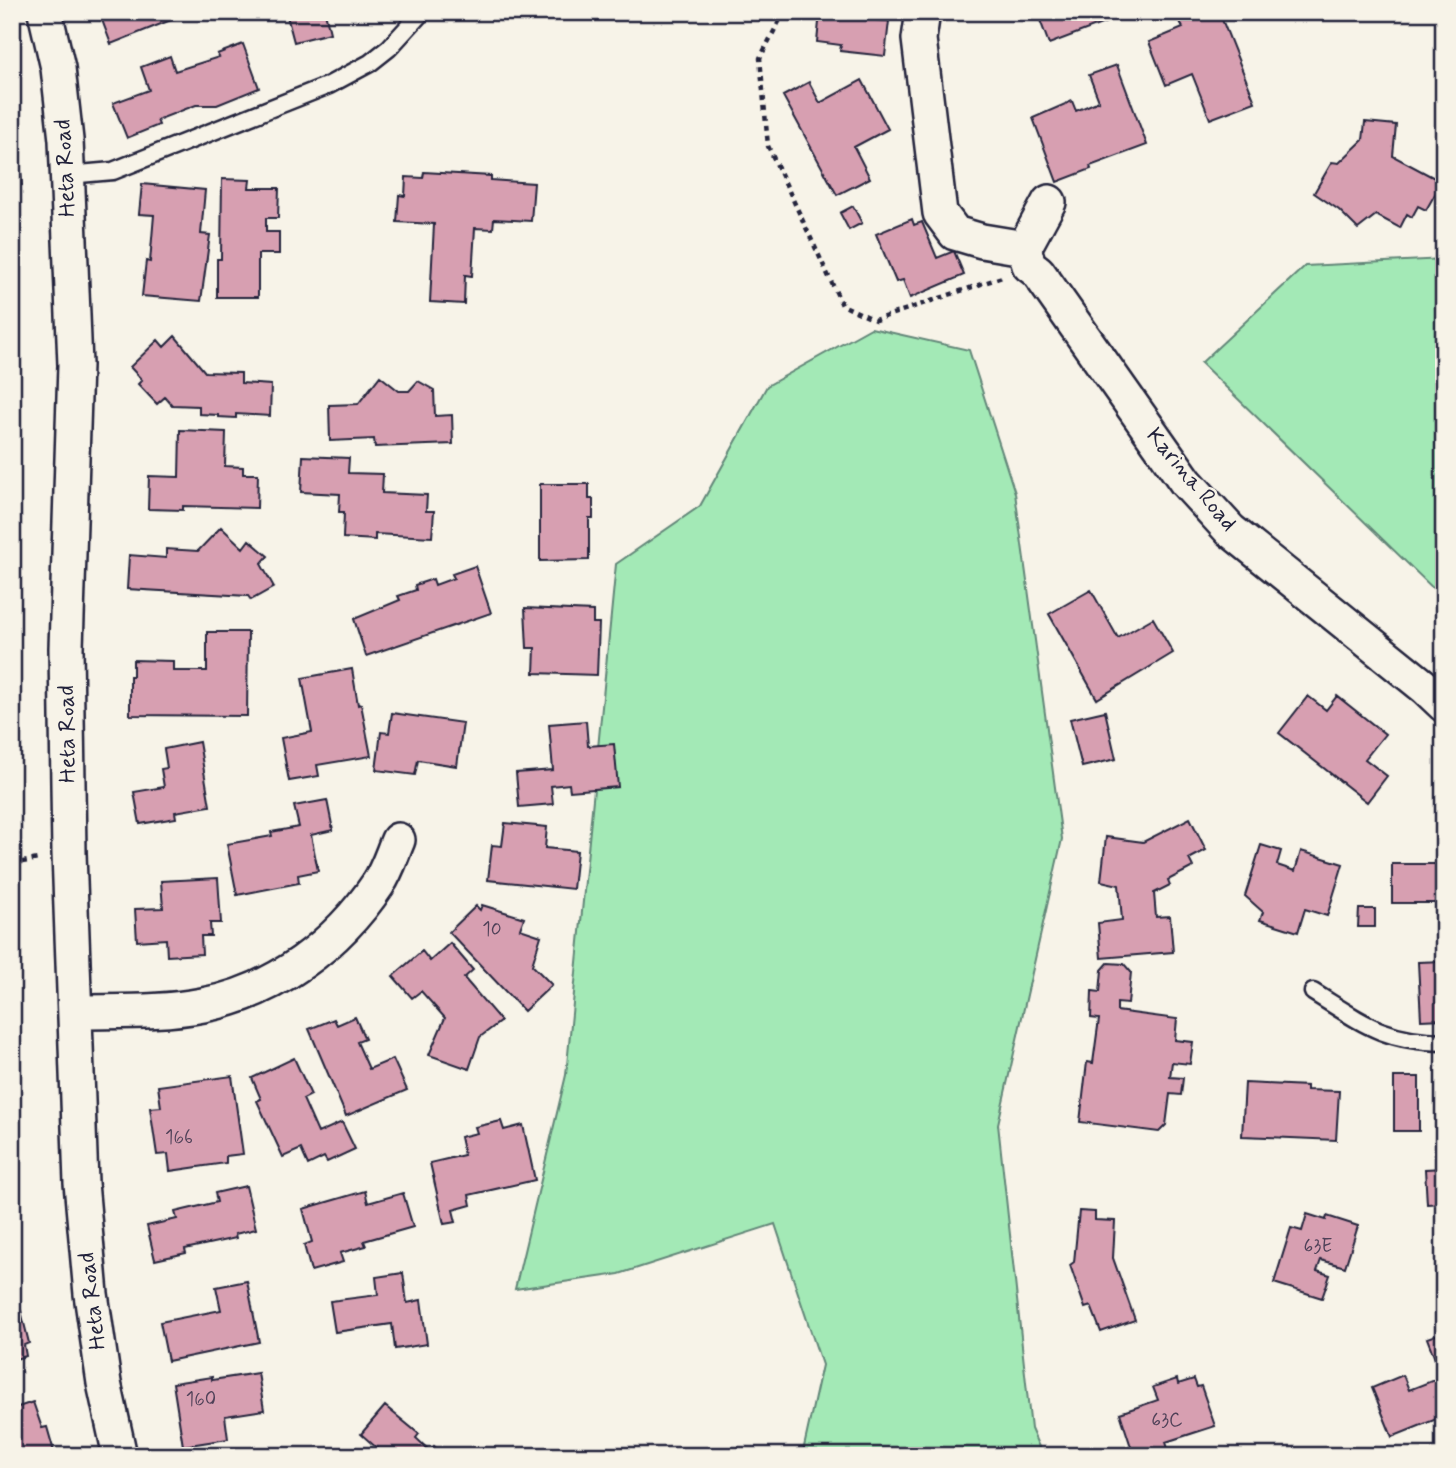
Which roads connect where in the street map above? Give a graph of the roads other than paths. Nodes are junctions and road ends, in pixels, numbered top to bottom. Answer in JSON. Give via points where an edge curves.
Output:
{"nodes":[{"id":1,"x":45,"y":12,"type":"edge"},
{"id":2,"x":422,"y":12,"type":"edge"},
{"id":3,"x":923,"y":12,"type":"edge"},
{"id":4,"x":68,"y":175,"type":"junction"},
{"id":5,"x":1049,"y":202,"type":"dead end"},
{"id":6,"x":1027,"y":256,"type":"junction"},
{"id":7,"x":1444,"y":705,"type":"edge"},
{"id":8,"x":398,"y":840,"type":"dead end"},
{"id":9,"x":1313,"y":992,"type":"dead end"},
{"id":10,"x":76,"y":1012,"type":"junction"},
{"id":11,"x":1444,"y":1042,"type":"edge"},
{"id":12,"x":120,"y":1456,"type":"edge"}],
"edges":[{"from":1,"to":4,"type":"street","name":"Heta Road","via":[[58,68]]},
{"from":2,"to":4,"type":"lane","via":[[380,56],[350,75],[113,171]]},
{"from":3,"to":6,"type":"street","via":[[919,39],[940,213],[955,233]]},
{"from":4,"to":10,"type":"street","name":"Heta Road","via":[[75,365],[66,648]]},
{"from":5,"to":6,"type":"street"},
{"from":6,"to":7,"type":"street","name":"Karina Road","via":[[1186,482],[1230,530]]},
{"from":8,"to":10,"type":"street","via":[[380,882],[347,924],[316,953],[254,991],[201,1006]]},
{"from":9,"to":11,"type":"lane","via":[[1395,1038]]},
{"from":10,"to":12,"type":"street","name":"Heta Road","via":[[81,1183],[91,1294]]}]}
